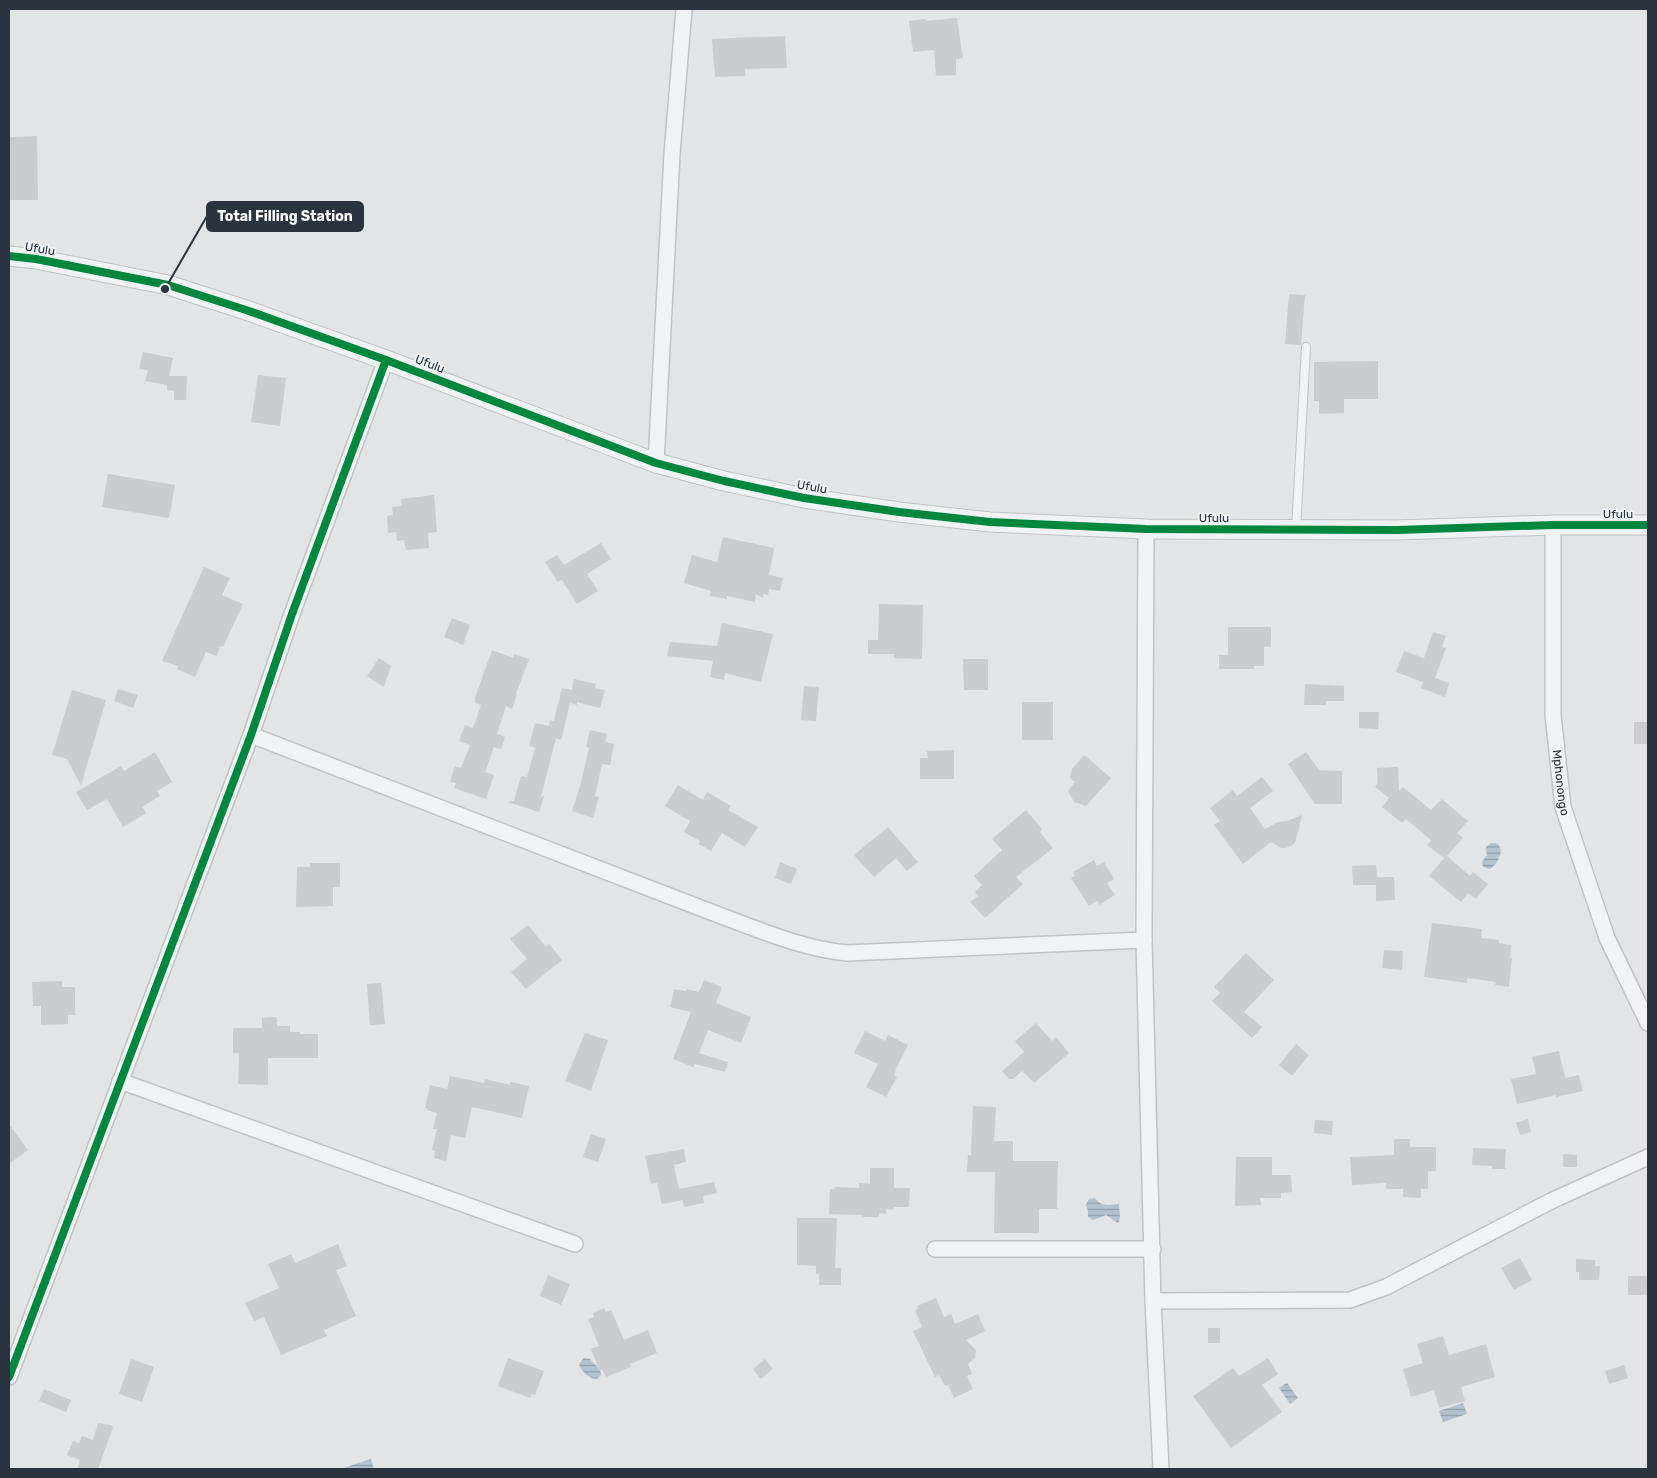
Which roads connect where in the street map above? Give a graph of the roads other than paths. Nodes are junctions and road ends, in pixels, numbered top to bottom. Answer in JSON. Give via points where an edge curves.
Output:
{"nodes":[{"id":1,"x":684,"y":9,"type":"edge"},
{"id":2,"x":9,"y":256,"type":"edge"},
{"id":3,"x":1306,"y":347,"type":"dead end"},
{"id":4,"x":386,"y":360,"type":"junction"},
{"id":5,"x":656,"y":463,"type":"junction"},
{"id":6,"x":1552,"y":525,"type":"junction"},
{"id":7,"x":1648,"y":526,"type":"edge"},
{"id":8,"x":1146,"y":529,"type":"junction"},
{"id":9,"x":1296,"y":530,"type":"junction"},
{"id":10,"x":251,"y":735,"type":"junction"},
{"id":11,"x":1144,"y":940,"type":"junction"},
{"id":12,"x":1648,"y":1023,"type":"edge"},
{"id":13,"x":120,"y":1081,"type":"junction"},
{"id":14,"x":1648,"y":1157,"type":"edge"},
{"id":15,"x":575,"y":1244,"type":"dead end"},
{"id":16,"x":935,"y":1249,"type":"dead end"},
{"id":17,"x":1153,"y":1249,"type":"junction"},
{"id":18,"x":1153,"y":1301,"type":"junction"},
{"id":19,"x":9,"y":1377,"type":"edge"},
{"id":20,"x":1161,"y":1469,"type":"edge"}],
"edges":[{"from":1,"to":5,"type":"street","via":[[672,154]]},
{"from":2,"to":4,"type":"street","name":"Ufulu","via":[[168,285]]},
{"from":3,"to":9,"type":"lane"},
{"from":4,"to":5,"type":"street","name":"Ufulu"},
{"from":4,"to":10,"type":"street"},
{"from":5,"to":8,"type":"street","name":"Ufulu","via":[[804,498],[899,512],[990,522]]},
{"from":6,"to":7,"type":"street","name":"Ufulu"},
{"from":6,"to":9,"type":"street","name":"Ufulu"},
{"from":6,"to":12,"type":"street","name":"Mphonongo","via":[[1553,715],[1562,807],[1607,938]]},
{"from":8,"to":9,"type":"street","name":"Ufulu"},
{"from":8,"to":11,"type":"street"},
{"from":10,"to":11,"type":"street","via":[[800,945],[847,953]]},
{"from":10,"to":13,"type":"street"},
{"from":11,"to":17,"type":"street"},
{"from":13,"to":15,"type":"street"},
{"from":13,"to":19,"type":"street"},
{"from":14,"to":18,"type":"street","via":[[1552,1201],[1386,1287],[1350,1300]]},
{"from":16,"to":17,"type":"street"},
{"from":17,"to":18,"type":"street"},
{"from":18,"to":20,"type":"street"}]}
